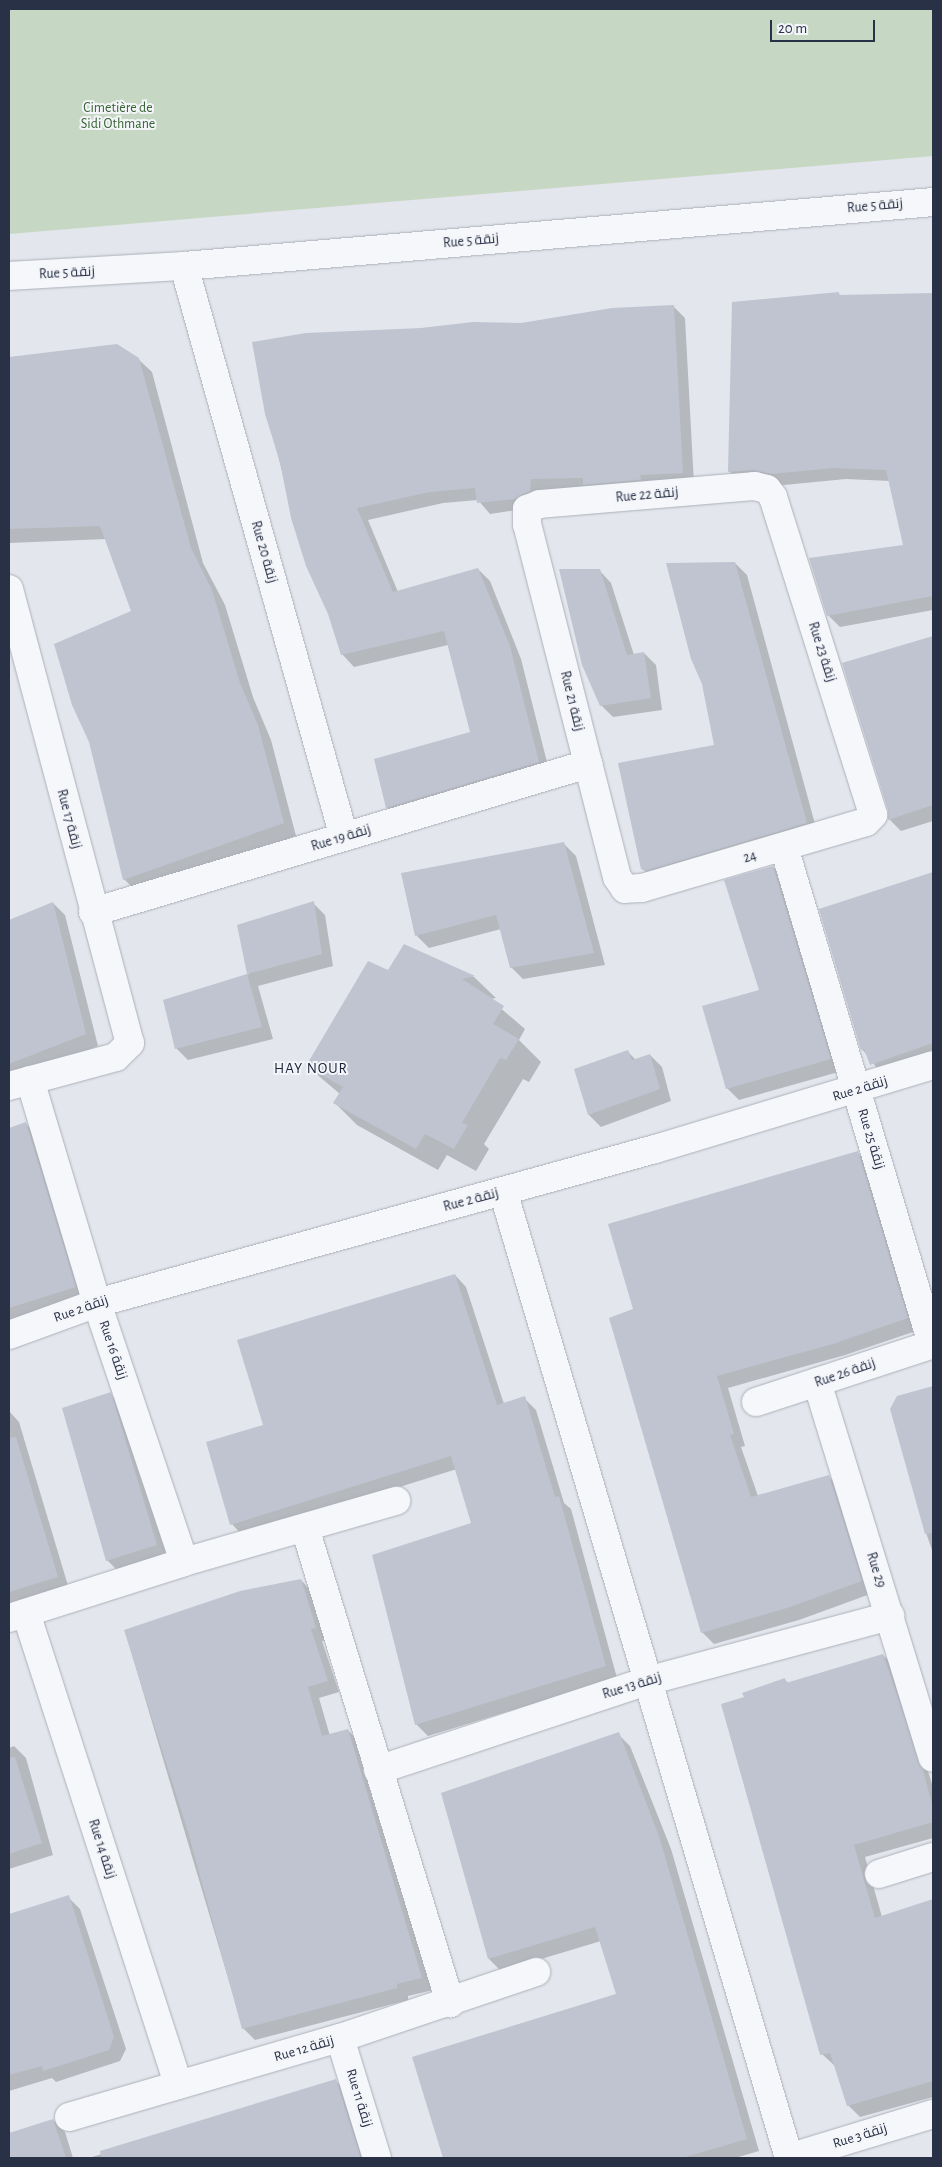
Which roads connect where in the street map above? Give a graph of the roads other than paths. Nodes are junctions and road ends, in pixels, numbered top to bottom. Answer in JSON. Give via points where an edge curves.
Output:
{"nodes":[{"id":1,"x":933,"y":202,"type":"edge"},
{"id":2,"x":184,"y":266,"type":"junction"},
{"id":3,"x":9,"y":276,"type":"edge"},
{"id":4,"x":767,"y":489,"type":"joint"},
{"id":5,"x":527,"y":509,"type":"joint"},
{"id":6,"x":9,"y":589,"type":"edge"},
{"id":7,"x":588,"y":764,"type":"junction"},
{"id":8,"x":872,"y":818,"type":"joint"},
{"id":9,"x":344,"y":838,"type":"junction"},
{"id":10,"x":784,"y":847,"type":"junction"},
{"id":11,"x":626,"y":889,"type":"joint"},
{"id":12,"x":93,"y":912,"type":"junction"},
{"id":13,"x":128,"y":1047,"type":"joint"},
{"id":14,"x":933,"y":1065,"type":"edge"},
{"id":15,"x":19,"y":1083,"type":"edge"},
{"id":16,"x":857,"y":1091,"type":"junction"},
{"id":17,"x":503,"y":1192,"type":"junction"},
{"id":18,"x":97,"y":1303,"type":"junction"},
{"id":19,"x":9,"y":1335,"type":"edge"},
{"id":20,"x":933,"y":1344,"type":"edge"},
{"id":21,"x":817,"y":1382,"type":"junction"},
{"id":22,"x":756,"y":1402,"type":"dead end"},
{"id":23,"x":396,"y":1501,"type":"dead end"},
{"id":24,"x":305,"y":1528,"type":"junction"},
{"id":25,"x":184,"y":1562,"type":"junction"},
{"id":26,"x":17,"y":1616,"type":"edge"},
{"id":27,"x":890,"y":1616,"type":"junction"},
{"id":28,"x":647,"y":1681,"type":"junction"},
{"id":29,"x":933,"y":1758,"type":"edge"},
{"id":30,"x":378,"y":1770,"type":"junction"},
{"id":31,"x":933,"y":1857,"type":"edge"},
{"id":32,"x":879,"y":1874,"type":"dead end"},
{"id":33,"x":536,"y":1972,"type":"dead end"},
{"id":34,"x":450,"y":2003,"type":"junction"},
{"id":35,"x":340,"y":2038,"type":"junction"},
{"id":36,"x":178,"y":2085,"type":"junction"},
{"id":37,"x":933,"y":2114,"type":"edge"},
{"id":38,"x":69,"y":2117,"type":"dead end"},
{"id":39,"x":377,"y":2158,"type":"edge"},
{"id":40,"x":789,"y":2158,"type":"edge"}],
"edges":[{"from":1,"to":2,"type":"street","name":"Rue 5 زنقة"},
{"from":2,"to":3,"type":"street","name":"Rue 5 زنقة"},
{"from":2,"to":9,"type":"street","name":"Rue 20 زنقة"},
{"from":4,"to":5,"type":"street","name":"Rue 22 زنقة","via":[[754,486],[540,504]]},
{"from":4,"to":8,"type":"street","name":"Rue 23 زنقة","via":[[773,498],[873,812]]},
{"from":5,"to":7,"type":"street","name":"Rue 21 زنقة","via":[[527,525]]},
{"from":6,"to":12,"type":"street","name":"Rue 17 زنقة"},
{"from":7,"to":9,"type":"street","name":"Rue 19 زنقة"},
{"from":7,"to":11,"type":"street","name":"Rue 21 زنقة","via":[[617,877]]},
{"from":8,"to":10,"type":"street","name":"24"},
{"from":9,"to":12,"type":"street","name":"Rue 19 زنقة"},
{"from":10,"to":11,"type":"street","name":"24","via":[[642,888]]},
{"from":10,"to":16,"type":"street","name":"Rue 25 زنقة"},
{"from":12,"to":13,"type":"street","name":"Rue 17 زنقة","via":[[128,1035]]},
{"from":13,"to":15,"type":"street","name":"Rue 16 زنقة","via":[[116,1057]]},
{"from":14,"to":16,"type":"street","name":"Rue 2 زنقة"},
{"from":15,"to":18,"type":"street","name":"Rue 16 زنقة"},
{"from":16,"to":17,"type":"street","name":"Rue 2 زنقة"},
{"from":16,"to":20,"type":"street","name":"Rue 25 زنقة"},
{"from":17,"to":18,"type":"street","name":"Rue 2 زنقة"},
{"from":17,"to":28,"type":"street"},
{"from":18,"to":19,"type":"street","name":"Rue 2 زنقة"},
{"from":18,"to":25,"type":"street","name":"Rue 16 زنقة"},
{"from":20,"to":21,"type":"street","name":"Rue 26 زنقة"},
{"from":21,"to":22,"type":"street","name":"Rue 26 زنقة"},
{"from":21,"to":27,"type":"street","name":"Rue 29"},
{"from":23,"to":24,"type":"street"},
{"from":24,"to":25,"type":"street"},
{"from":24,"to":30,"type":"street"},
{"from":25,"to":26,"type":"street"},
{"from":26,"to":36,"type":"street","name":"Rue 14 زنقة"},
{"from":27,"to":28,"type":"street","name":"Rue 13 زنقة"},
{"from":27,"to":29,"type":"street","name":"Rue 29"},
{"from":28,"to":30,"type":"street","name":"Rue 13 زنقة"},
{"from":28,"to":40,"type":"street"},
{"from":30,"to":34,"type":"street"},
{"from":31,"to":32,"type":"street"},
{"from":33,"to":34,"type":"street","name":"Rue 12 زنقة"},
{"from":34,"to":35,"type":"street","name":"Rue 12 زنقة"},
{"from":35,"to":36,"type":"street","name":"Rue 12 زنقة"},
{"from":35,"to":39,"type":"street","name":"Rue 11 زنقة"},
{"from":36,"to":38,"type":"street","name":"Rue 12 زنقة"},
{"from":37,"to":40,"type":"street","name":"Rue 3 زنقة"}]}
